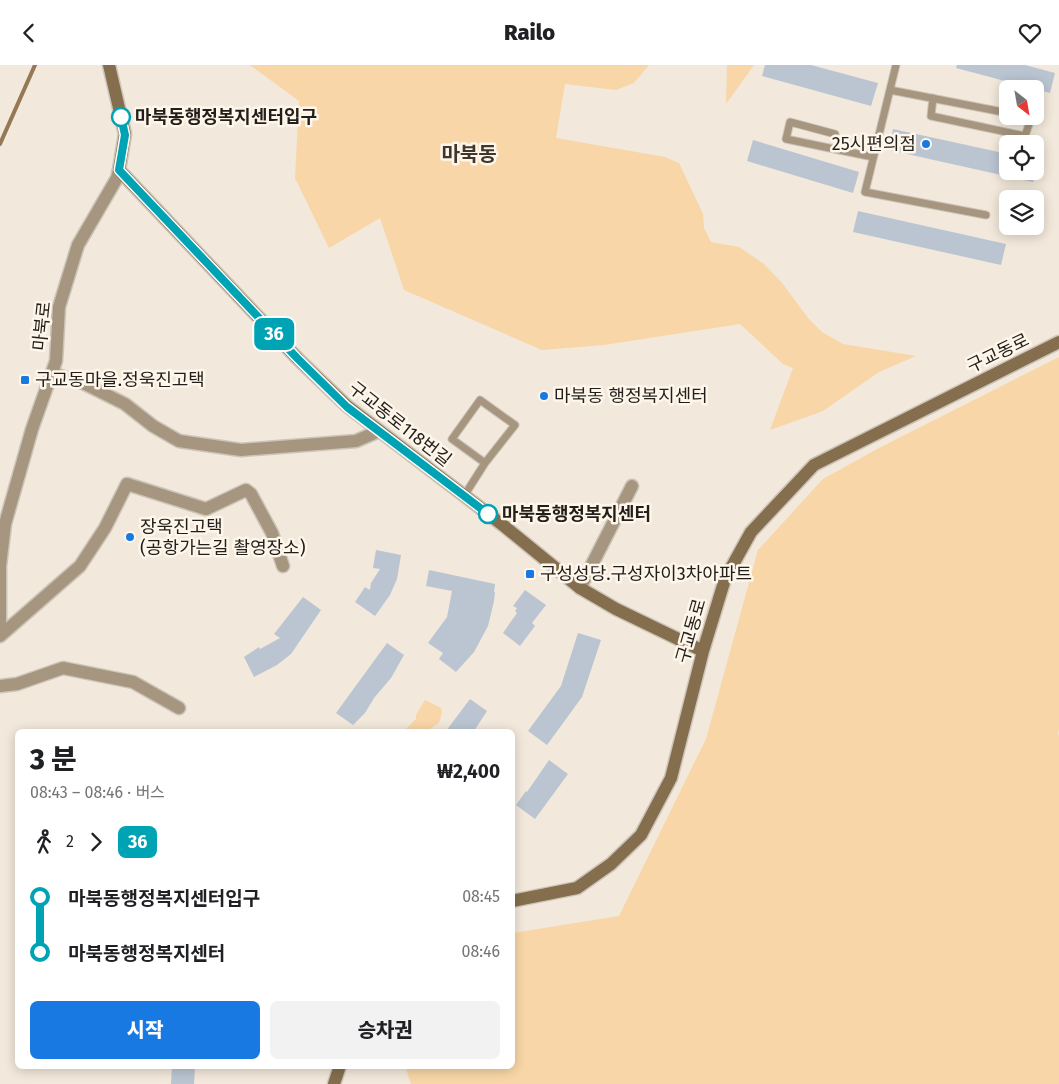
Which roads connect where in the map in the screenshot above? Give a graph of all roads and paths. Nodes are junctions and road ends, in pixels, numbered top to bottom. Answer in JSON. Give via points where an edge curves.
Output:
{"nodes":[{"id":1,"x":109,"y":65,"type":"edge"},
{"id":2,"x":896,"y":65,"type":"edge"},
{"id":3,"x":890,"y":90,"type":"junction"},
{"id":4,"x":933,"y":98,"type":"junction"},
{"id":5,"x":999,"y":111,"type":"edge"},
{"id":6,"x":1029,"y":125,"type":"edge"},
{"id":7,"x":835,"y":134,"type":"dead end"},
{"id":8,"x":873,"y":157,"type":"junction"},
{"id":9,"x":119,"y":170,"type":"junction"},
{"id":10,"x":986,"y":215,"type":"dead end"},
{"id":11,"x":1059,"y":343,"type":"edge"},
{"id":12,"x":52,"y":373,"type":"junction"},
{"id":13,"x":379,"y":431,"type":"junction"},
{"id":14,"x":485,"y":463,"type":"junction"},
{"id":15,"x":632,"y":485,"type":"dead end"},
{"id":16,"x":464,"y":496,"type":"junction"},
{"id":17,"x":283,"y":566,"type":"dead end"},
{"id":18,"x":580,"y":588,"type":"junction"},
{"id":19,"x":0,"y":629,"type":"edge"},
{"id":20,"x":0,"y":636,"type":"edge"},
{"id":21,"x":703,"y":651,"type":"junction"},
{"id":22,"x":0,"y":686,"type":"edge"},
{"id":23,"x":179,"y":708,"type":"dead end"},
{"id":24,"x":515,"y":900,"type":"edge"},
{"id":25,"x":339,"y":1069,"type":"edge"},
{"id":26,"x":334,"y":1084,"type":"edge"}],
"edges":[{"from":1,"to":9,"type":"street","name":"마북로","via":[[125,135]]},
{"from":2,"to":3,"type":"lane"},
{"from":3,"to":4,"type":"lane"},
{"from":3,"to":8,"type":"lane"},
{"from":4,"to":5,"type":"lane"},
{"from":4,"to":6,"type":"lane","via":[[931,116],[1025,136]]},
{"from":7,"to":8,"type":"lane","via":[[790,122],[786,139]]},
{"from":8,"to":10,"type":"lane","via":[[865,192]]},
{"from":9,"to":12,"type":"street","name":"마북로","via":[[78,245],[59,307],[56,361]]},
{"from":9,"to":13,"type":"street","name":"구교동로118번길","via":[[298,359],[347,407]]},
{"from":11,"to":21,"type":"street","name":"구교동로","via":[[814,465],[751,532],[725,579]]},
{"from":12,"to":13,"type":"street","via":[[85,384],[125,404],[153,427],[179,441],[241,450],[356,441]]},
{"from":12,"to":19,"type":"street","name":"마북로","via":[[5,524],[0,566]]},
{"from":13,"to":16,"type":"street","name":"구교동로118번길"},
{"from":14,"to":14,"type":"lane","via":[[515,425],[480,400],[452,439]]},
{"from":14,"to":16,"type":"lane"},
{"from":15,"to":18,"type":"street"},
{"from":16,"to":18,"type":"street","name":"구교동로118번길"},
{"from":17,"to":20,"type":"street","via":[[272,533],[246,490],[206,509],[127,484],[106,528],[80,566]]},
{"from":18,"to":21,"type":"street","name":"구교동로118번길"},
{"from":21,"to":24,"type":"street","name":"구교동로","via":[[671,778],[641,835],[612,864],[577,887]]},
{"from":22,"to":23,"type":"street","via":[[17,684],[63,668],[133,682]]},
{"from":25,"to":26,"type":"street"}]}
